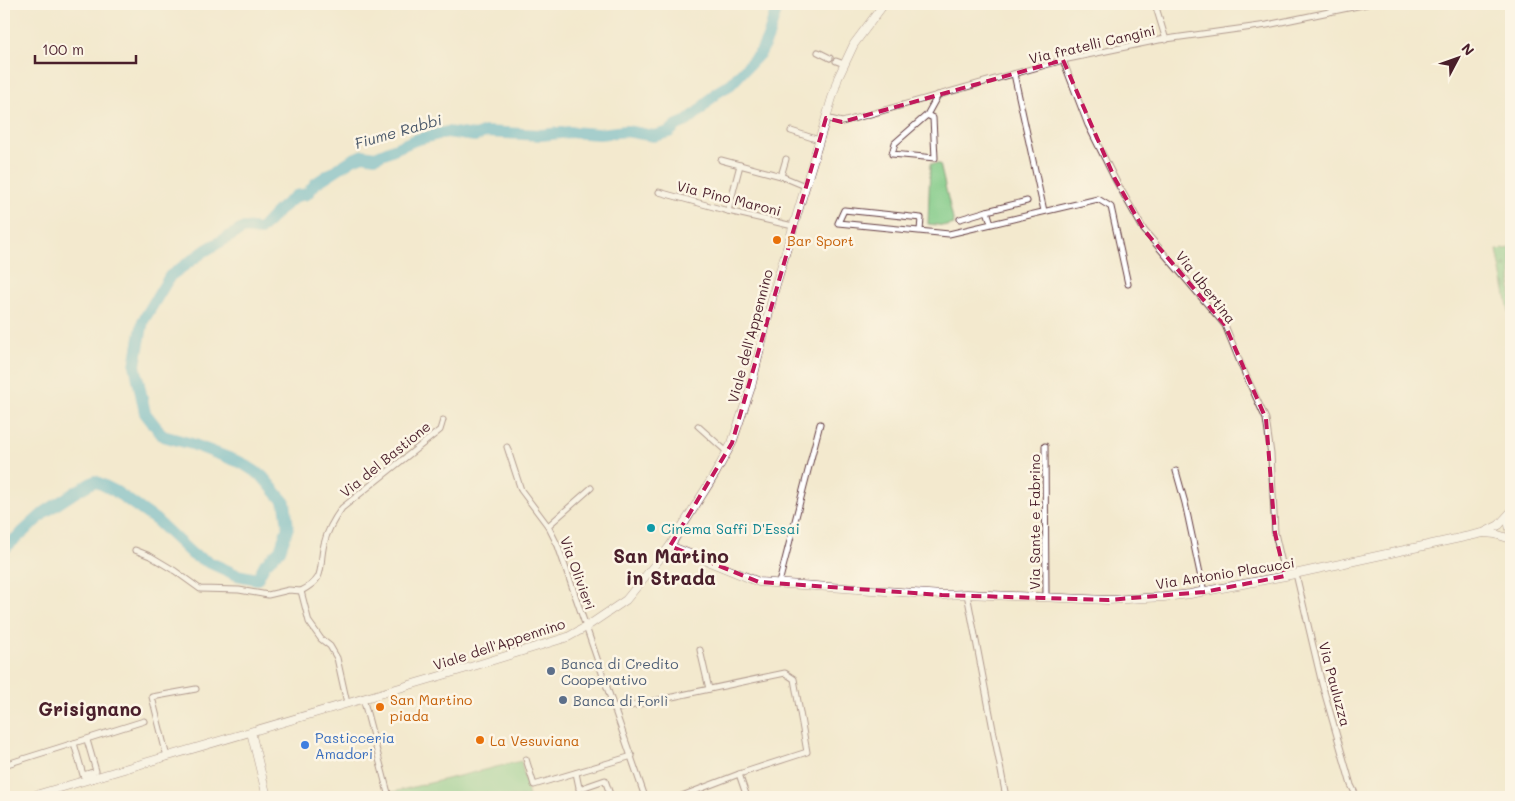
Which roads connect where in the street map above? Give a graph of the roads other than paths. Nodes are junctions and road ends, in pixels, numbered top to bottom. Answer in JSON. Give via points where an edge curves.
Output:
{"nodes":[{"id":1,"x":884,"y":4,"type":"edge"},
{"id":2,"x":1155,"y":4,"type":"edge"},
{"id":3,"x":1366,"y":4,"type":"edge"},
{"id":4,"x":1166,"y":40,"type":"junction"},
{"id":5,"x":818,"y":52,"type":"dead end"},
{"id":6,"x":1062,"y":60,"type":"junction"},
{"id":7,"x":844,"y":64,"type":"junction"},
{"id":8,"x":1014,"y":74,"type":"junction"},
{"id":9,"x":938,"y":95,"type":"junction"},
{"id":10,"x":927,"y":115,"type":"junction"},
{"id":11,"x":826,"y":118,"type":"junction"},
{"id":12,"x":790,"y":131,"type":"dead end"},
{"id":13,"x":819,"y":140,"type":"junction"},
{"id":14,"x":721,"y":160,"type":"dead end"},
{"id":15,"x":786,"y":160,"type":"dead end"},
{"id":16,"x":740,"y":165,"type":"junction"},
{"id":17,"x":781,"y":176,"type":"junction"},
{"id":18,"x":805,"y":186,"type":"junction"},
{"id":19,"x":659,"y":192,"type":"dead end"},
{"id":20,"x":1027,"y":201,"type":"dead end"},
{"id":21,"x":1044,"y":210,"type":"junction"},
{"id":22,"x":728,"y":211,"type":"junction"},
{"id":23,"x":987,"y":211,"type":"junction"},
{"id":24,"x":960,"y":219,"type":"dead end"},
{"id":25,"x":992,"y":223,"type":"junction"},
{"id":26,"x":793,"y":226,"type":"junction"},
{"id":27,"x":920,"y":231,"type":"junction"},
{"id":28,"x":1128,"y":284,"type":"dead end"},
{"id":29,"x":443,"y":420,"type":"dead end"},
{"id":30,"x":820,"y":424,"type":"dead end"},
{"id":31,"x":698,"y":426,"type":"dead end"},
{"id":32,"x":507,"y":446,"type":"dead end"},
{"id":33,"x":1045,"y":446,"type":"dead end"},
{"id":34,"x":727,"y":452,"type":"junction"},
{"id":35,"x":1176,"y":471,"type":"dead end"},
{"id":36,"x":591,"y":488,"type":"dead end"},
{"id":37,"x":1511,"y":512,"type":"edge"},
{"id":38,"x":548,"y":526,"type":"junction"},
{"id":39,"x":1483,"y":533,"type":"junction"},
{"id":40,"x":1511,"y":533,"type":"edge"},
{"id":41,"x":1511,"y":539,"type":"edge"},
{"id":42,"x":670,"y":546,"type":"junction"},
{"id":43,"x":135,"y":550,"type":"dead end"},
{"id":44,"x":1296,"y":574,"type":"junction"},
{"id":45,"x":1286,"y":576,"type":"junction"},
{"id":46,"x":779,"y":583,"type":"junction"},
{"id":47,"x":301,"y":591,"type":"junction"},
{"id":48,"x":1204,"y":592,"type":"junction"},
{"id":49,"x":967,"y":594,"type":"junction"},
{"id":50,"x":1046,"y":597,"type":"junction"},
{"id":51,"x":586,"y":627,"type":"junction"},
{"id":52,"x":700,"y":650,"type":"dead end"},
{"id":53,"x":196,"y":689,"type":"dead end"},
{"id":54,"x":709,"y":689,"type":"junction"},
{"id":55,"x":363,"y":698,"type":"junction"},
{"id":56,"x":347,"y":703,"type":"junction"},
{"id":57,"x":616,"y":709,"type":"junction"},
{"id":58,"x":144,"y":721,"type":"dead end"},
{"id":59,"x":252,"y":732,"type":"junction"},
{"id":60,"x":87,"y":740,"type":"junction"},
{"id":61,"x":74,"y":743,"type":"junction"},
{"id":62,"x":632,"y":756,"type":"junction"},
{"id":63,"x":166,"y":757,"type":"junction"},
{"id":64,"x":526,"y":759,"type":"dead end"},
{"id":65,"x":4,"y":765,"type":"edge"},
{"id":66,"x":576,"y":774,"type":"junction"},
{"id":67,"x":739,"y":774,"type":"junction"},
{"id":68,"x":91,"y":776,"type":"junction"},
{"id":69,"x":579,"y":789,"type":"junction"},
{"id":70,"x":29,"y":797,"type":"edge"},
{"id":71,"x":267,"y":797,"type":"edge"},
{"id":72,"x":390,"y":797,"type":"edge"},
{"id":73,"x":581,"y":797,"type":"edge"},
{"id":74,"x":611,"y":797,"type":"edge"},
{"id":75,"x":645,"y":797,"type":"edge"},
{"id":76,"x":678,"y":797,"type":"edge"},
{"id":77,"x":747,"y":797,"type":"edge"},
{"id":78,"x":1006,"y":797,"type":"edge"},
{"id":79,"x":1357,"y":797,"type":"edge"}],
"edges":[{"from":1,"to":7,"type":"main road","name":"Viale dell'Appennino","via":[[854,44]]},
{"from":2,"to":4,"type":"street"},
{"from":3,"to":4,"type":"street","name":"Via fratelli Cangini","via":[[1267,25]]},
{"from":4,"to":6,"type":"street","name":"Via fratelli Cangini"},
{"from":5,"to":7,"type":"street"},
{"from":6,"to":8,"type":"street","name":"Via fratelli Cangini"},
{"from":6,"to":45,"type":"street","name":"Via Ubertina","via":[[1088,125],[1134,213],[1144,230],[1225,325],[1266,418],[1275,533]]},
{"from":7,"to":11,"type":"main road","name":"Viale dell'Appennino"},
{"from":8,"to":9,"type":"street","name":"Via fratelli Cangini"},
{"from":8,"to":21,"type":"street"},
{"from":9,"to":10,"type":"street"},
{"from":9,"to":11,"type":"street","name":"Via fratelli Cangini","via":[[842,122]]},
{"from":10,"to":10,"type":"street","via":[[896,143],[892,154],[935,158],[933,118]]},
{"from":11,"to":13,"type":"main road","name":"Viale dell'Appennino"},
{"from":12,"to":13,"type":"street"},
{"from":13,"to":18,"type":"main road","name":"Viale dell'Appennino"},
{"from":14,"to":16,"type":"street"},
{"from":15,"to":17,"type":"street"},
{"from":16,"to":17,"type":"street"},
{"from":16,"to":22,"type":"street"},
{"from":17,"to":18,"type":"street"},
{"from":18,"to":26,"type":"main road","name":"Viale dell'Appennino"},
{"from":19,"to":22,"type":"street","name":"Via Pino Maroni"},
{"from":20,"to":23,"type":"street"},
{"from":21,"to":25,"type":"street"},
{"from":21,"to":28,"type":"street","via":[[1098,199],[1110,207]]},
{"from":22,"to":26,"type":"street","name":"Via Pino Maroni"},
{"from":23,"to":24,"type":"street"},
{"from":23,"to":25,"type":"street"},
{"from":25,"to":27,"type":"street","via":[[949,234]]},
{"from":26,"to":34,"type":"main road","name":"Viale dell'Appennino","via":[[751,387]]},
{"from":27,"to":27,"type":"street","via":[[838,223],[844,210],[921,218]]},
{"from":29,"to":47,"type":"street","name":"Via del Bastione","via":[[440,430],[342,508],[324,543],[320,573],[314,584]]},
{"from":30,"to":46,"type":"street"},
{"from":31,"to":34,"type":"street"},
{"from":32,"to":38,"type":"street","name":"Via Olivieri","via":[[521,490]]},
{"from":33,"to":50,"type":"street","name":"Via Sante e Fabrino"},
{"from":34,"to":42,"type":"main road","name":"Viale dell'Appennino"},
{"from":35,"to":48,"type":"street"},
{"from":36,"to":38,"type":"street","name":"Via Olivieri"},
{"from":37,"to":39,"type":"main road","name":"Via Antonio Placucci","via":[[1499,525]]},
{"from":37,"to":40,"type":"main road","name":"Via Antonio Placucci"},
{"from":38,"to":51,"type":"street","name":"Via Olivieri"},
{"from":39,"to":41,"type":"main road","name":"Via Antonio Placucci"},
{"from":39,"to":44,"type":"main road","name":"Via Antonio Placucci"},
{"from":42,"to":46,"type":"main road","name":"Via Antonio Placucci","via":[[759,582]]},
{"from":42,"to":51,"type":"main road","name":"Viale dell'Appennino","via":[[626,600]]},
{"from":43,"to":47,"type":"street","via":[[175,571],[200,589],[268,595],[288,590]]},
{"from":44,"to":45,"type":"main road","name":"Via Antonio Placucci"},
{"from":44,"to":79,"type":"street","name":"Via Pauluzza","via":[[1322,684]]},
{"from":45,"to":48,"type":"main road","name":"Via Antonio Placucci"},
{"from":46,"to":49,"type":"main road","name":"Via Antonio Placucci"},
{"from":47,"to":56,"type":"street","via":[[309,622],[337,658]]},
{"from":48,"to":50,"type":"main road","name":"Via Antonio Placucci","via":[[1123,600]]},
{"from":49,"to":50,"type":"main road","name":"Via Antonio Placucci"},
{"from":49,"to":78,"type":"street"},
{"from":51,"to":55,"type":"main road","name":"Viale dell'Appennino","via":[[568,637]]},
{"from":51,"to":57,"type":"street","name":"Via Olivieri"},
{"from":52,"to":54,"type":"street"},
{"from":53,"to":63,"type":"street","via":[[152,697]]},
{"from":54,"to":57,"type":"street"},
{"from":54,"to":67,"type":"street","via":[[785,673],[794,679],[807,752]]},
{"from":55,"to":56,"type":"main road","name":"Viale dell'Appennino"},
{"from":55,"to":72,"type":"street"},
{"from":56,"to":59,"type":"main road","name":"Viale dell'Appennino"},
{"from":57,"to":62,"type":"street","name":"Via Olivieri"},
{"from":58,"to":60,"type":"street"},
{"from":59,"to":63,"type":"main road","name":"Viale dell'Appennino"},
{"from":59,"to":71,"type":"main road"},
{"from":60,"to":61,"type":"street"},
{"from":60,"to":68,"type":"street","via":[[96,771]]},
{"from":61,"to":65,"type":"street"},
{"from":61,"to":68,"type":"street","via":[[83,775]]},
{"from":62,"to":66,"type":"street"},
{"from":62,"to":75,"type":"street","name":"Via Olivieri"},
{"from":63,"to":68,"type":"main road","name":"Viale dell'Appennino"},
{"from":64,"to":66,"type":"street","via":[[534,785]]},
{"from":66,"to":69,"type":"street"},
{"from":67,"to":76,"type":"street"},
{"from":67,"to":77,"type":"street"},
{"from":68,"to":70,"type":"main road","name":"Viale dell'Appennino"},
{"from":69,"to":73,"type":"street"},
{"from":69,"to":74,"type":"street","via":[[605,780]]}]}
